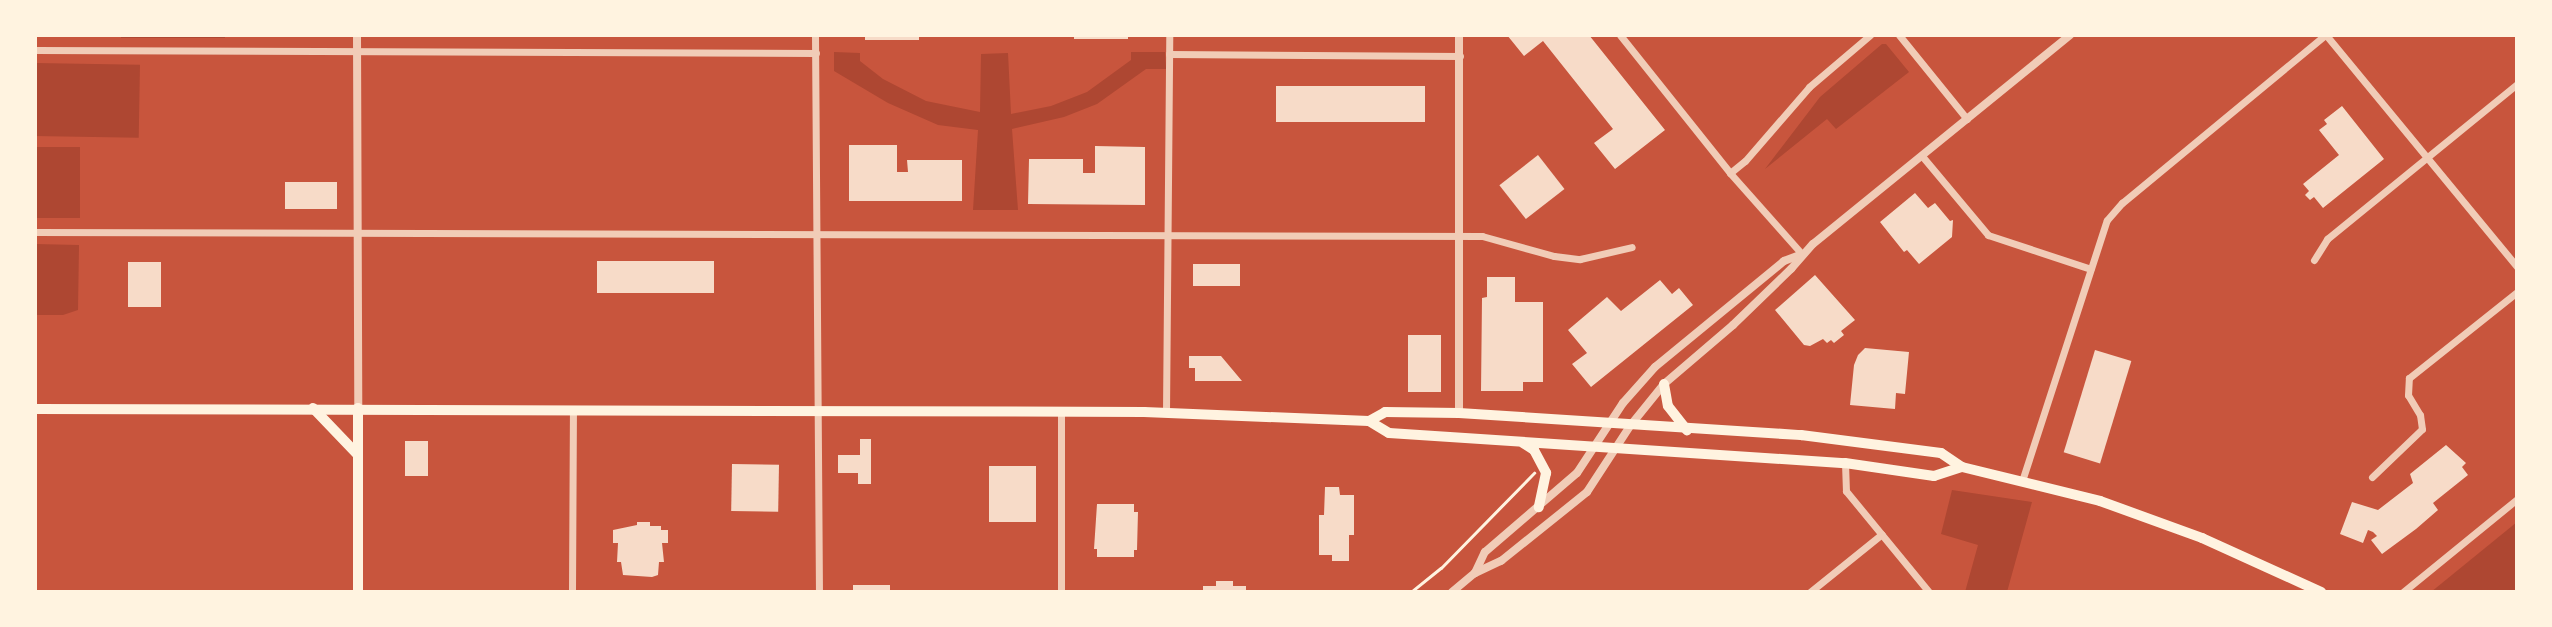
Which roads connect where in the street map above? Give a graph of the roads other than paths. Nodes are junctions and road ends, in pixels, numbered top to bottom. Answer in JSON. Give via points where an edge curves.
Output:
{"nodes":[{"id":1,"x":357,"y":35,"type":"edge"},
{"id":2,"x":815,"y":35,"type":"edge"},
{"id":3,"x":1169,"y":35,"type":"edge"},
{"id":4,"x":1459,"y":35,"type":"edge"},
{"id":5,"x":1620,"y":35,"type":"edge"},
{"id":6,"x":1870,"y":35,"type":"edge"},
{"id":7,"x":1899,"y":35,"type":"edge"},
{"id":8,"x":2070,"y":35,"type":"edge"},
{"id":9,"x":2326,"y":35,"type":"edge"},
{"id":10,"x":35,"y":50,"type":"edge"},
{"id":11,"x":357,"y":53,"type":"junction"},
{"id":12,"x":816,"y":53,"type":"junction"},
{"id":13,"x":1169,"y":54,"type":"junction"},
{"id":14,"x":1460,"y":56,"type":"junction"},
{"id":15,"x":2517,"y":84,"type":"edge"},
{"id":16,"x":1967,"y":120,"type":"junction"},
{"id":17,"x":1922,"y":156,"type":"junction"},
{"id":18,"x":2427,"y":157,"type":"junction"},
{"id":19,"x":1730,"y":173,"type":"junction"},
{"id":20,"x":35,"y":232,"type":"edge"},
{"id":21,"x":357,"y":232,"type":"junction"},
{"id":22,"x":816,"y":232,"type":"junction"},
{"id":23,"x":1166,"y":235,"type":"junction"},
{"id":24,"x":1459,"y":236,"type":"junction"},
{"id":25,"x":1632,"y":247,"type":"dead end"},
{"id":26,"x":1802,"y":254,"type":"junction"},
{"id":27,"x":2314,"y":260,"type":"dead end"},
{"id":28,"x":2517,"y":267,"type":"edge"},
{"id":29,"x":2091,"y":269,"type":"junction"},
{"id":30,"x":2517,"y":292,"type":"edge"},
{"id":31,"x":1664,"y":384,"type":"junction"},
{"id":32,"x":313,"y":408,"type":"junction"},
{"id":33,"x":358,"y":408,"type":"junction"},
{"id":34,"x":35,"y":409,"type":"edge"},
{"id":35,"x":573,"y":409,"type":"junction"},
{"id":36,"x":818,"y":410,"type":"junction"},
{"id":37,"x":1061,"y":411,"type":"junction"},
{"id":38,"x":1166,"y":412,"type":"junction"},
{"id":39,"x":1459,"y":413,"type":"junction"},
{"id":40,"x":1369,"y":421,"type":"junction"},
{"id":41,"x":1609,"y":424,"type":"junction"},
{"id":42,"x":1630,"y":426,"type":"junction"},
{"id":43,"x":1687,"y":430,"type":"junction"},
{"id":44,"x":1521,"y":442,"type":"junction"},
{"id":45,"x":1596,"y":446,"type":"junction"},
{"id":46,"x":1616,"y":448,"type":"junction"},
{"id":47,"x":358,"y":455,"type":"junction"},
{"id":48,"x":1845,"y":463,"type":"junction"},
{"id":49,"x":1962,"y":467,"type":"junction"},
{"id":50,"x":2372,"y":477,"type":"dead end"},
{"id":51,"x":2022,"y":481,"type":"junction"},
{"id":52,"x":2517,"y":499,"type":"edge"},
{"id":53,"x":1539,"y":507,"type":"junction"},
{"id":54,"x":1882,"y":534,"type":"junction"},
{"id":55,"x":1475,"y":573,"type":"junction"},
{"id":56,"x":358,"y":592,"type":"edge"},
{"id":57,"x":572,"y":592,"type":"edge"},
{"id":58,"x":819,"y":592,"type":"edge"},
{"id":59,"x":1061,"y":592,"type":"edge"},
{"id":60,"x":1452,"y":592,"type":"edge"},
{"id":61,"x":1810,"y":592,"type":"edge"},
{"id":62,"x":1929,"y":592,"type":"edge"},
{"id":63,"x":2321,"y":592,"type":"edge"},
{"id":64,"x":2403,"y":592,"type":"edge"}],
"edges":[{"from":1,"to":11,"type":"street"},
{"from":2,"to":12,"type":"street"},
{"from":3,"to":13,"type":"street"},
{"from":4,"to":14,"type":"street"},
{"from":5,"to":19,"type":"street"},
{"from":6,"to":19,"type":"street","via":[[1809,87]]},
{"from":7,"to":16,"type":"street"},
{"from":8,"to":16,"type":"street"},
{"from":9,"to":18,"type":"street"},
{"from":9,"to":29,"type":"street","via":[[2122,203],[2107,220]]},
{"from":10,"to":11,"type":"street"},
{"from":11,"to":12,"type":"street"},
{"from":11,"to":21,"type":"street"},
{"from":12,"to":22,"type":"street"},
{"from":13,"to":14,"type":"street"},
{"from":13,"to":23,"type":"street"},
{"from":14,"to":24,"type":"street"},
{"from":15,"to":18,"type":"street"},
{"from":16,"to":17,"type":"street"},
{"from":17,"to":26,"type":"street"},
{"from":17,"to":29,"type":"street","via":[[1988,235]]},
{"from":18,"to":27,"type":"street","via":[[2327,239]]},
{"from":18,"to":28,"type":"street"},
{"from":19,"to":26,"type":"street"},
{"from":20,"to":21,"type":"street"},
{"from":21,"to":22,"type":"street"},
{"from":21,"to":33,"type":"street"},
{"from":22,"to":23,"type":"street"},
{"from":22,"to":36,"type":"street"},
{"from":23,"to":24,"type":"street"},
{"from":23,"to":38,"type":"street"},
{"from":24,"to":25,"type":"street","via":[[1482,236],[1580,259]]},
{"from":24,"to":39,"type":"street"},
{"from":26,"to":31,"type":"street"},
{"from":26,"to":41,"type":"street","via":[[1784,261],[1655,367]]},
{"from":29,"to":51,"type":"street"},
{"from":30,"to":50,"type":"street","via":[[2409,377],[2408,395],[2422,429]]},
{"from":31,"to":42,"type":"street"},
{"from":31,"to":43,"type":"main road","via":[[1668,406]]},
{"from":32,"to":33,"type":"main road"},
{"from":32,"to":34,"type":"main road"},
{"from":32,"to":47,"type":"main road"},
{"from":33,"to":35,"type":"main road"},
{"from":33,"to":47,"type":"main road"},
{"from":35,"to":36,"type":"main road"},
{"from":35,"to":57,"type":"street"},
{"from":36,"to":37,"type":"main road"},
{"from":36,"to":58,"type":"street"},
{"from":37,"to":38,"type":"main road"},
{"from":37,"to":59,"type":"street"},
{"from":38,"to":40,"type":"main road"},
{"from":39,"to":40,"type":"main road","via":[[1385,412]]},
{"from":39,"to":41,"type":"main road"},
{"from":40,"to":44,"type":"main road","via":[[1389,433]]},
{"from":41,"to":42,"type":"main road"},
{"from":41,"to":45,"type":"street"},
{"from":42,"to":43,"type":"main road"},
{"from":42,"to":46,"type":"street"},
{"from":43,"to":49,"type":"main road","via":[[1852,439],[1941,453]]},
{"from":44,"to":45,"type":"main road"},
{"from":44,"to":53,"type":"main road","via":[[1534,450],[1546,473]]},
{"from":45,"to":46,"type":"main road"},
{"from":45,"to":53,"type":"street","via":[[1577,473]]},
{"from":46,"to":48,"type":"main road"},
{"from":46,"to":55,"type":"street","via":[[1587,492],[1501,561]]},
{"from":47,"to":56,"type":"main road"},
{"from":48,"to":49,"type":"main road","via":[[1934,476]]},
{"from":48,"to":54,"type":"street","via":[[1846,491]]},
{"from":49,"to":51,"type":"main road"},
{"from":51,"to":63,"type":"main road","via":[[2187,531]]},
{"from":52,"to":64,"type":"street"},
{"from":53,"to":55,"type":"street","via":[[1485,552]]},
{"from":54,"to":61,"type":"street"},
{"from":54,"to":62,"type":"street"},
{"from":55,"to":60,"type":"street"}]}
